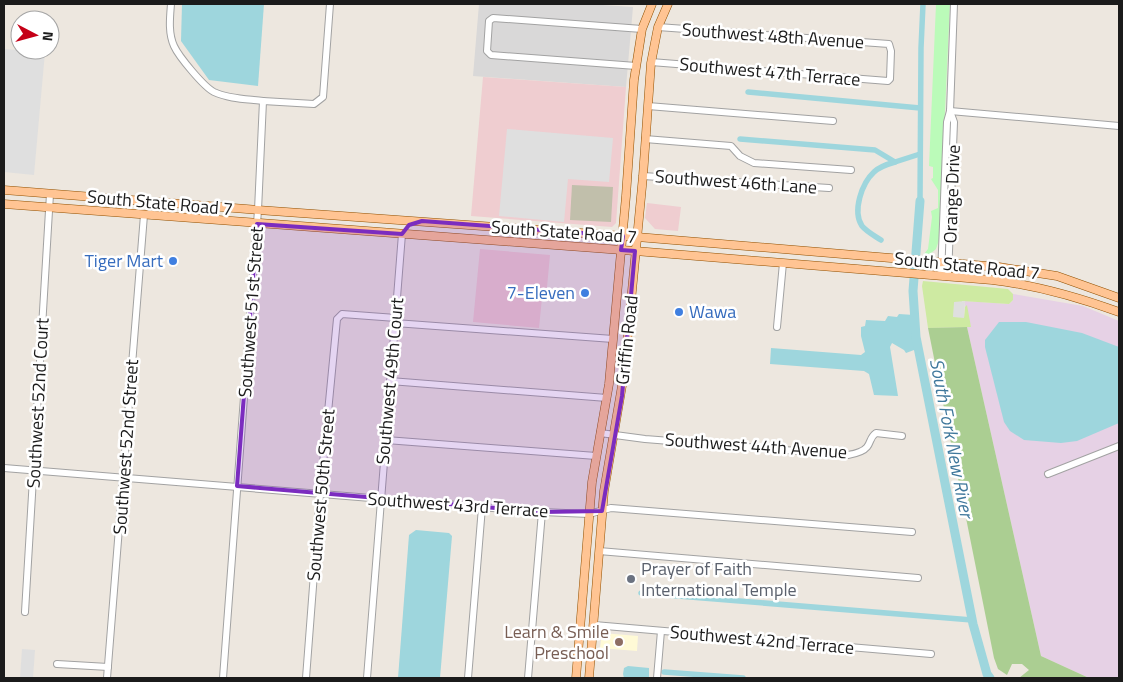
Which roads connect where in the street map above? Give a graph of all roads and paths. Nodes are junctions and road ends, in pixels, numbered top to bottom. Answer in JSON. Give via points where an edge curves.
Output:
{"nodes":[{"id":1,"x":171,"y":4,"type":"edge"},
{"id":2,"x":330,"y":4,"type":"edge"},
{"id":3,"x":652,"y":4,"type":"edge"},
{"id":4,"x":668,"y":4,"type":"edge"},
{"id":5,"x":954,"y":4,"type":"edge"},
{"id":6,"x":658,"y":27,"type":"junction"},
{"id":7,"x":642,"y":29,"type":"junction"},
{"id":8,"x":651,"y":62,"type":"junction"},
{"id":9,"x":636,"y":66,"type":"junction"},
{"id":10,"x":888,"y":81,"type":"joint"},
{"id":11,"x":263,"y":101,"type":"junction"},
{"id":12,"x":648,"y":106,"type":"junction"},
{"id":13,"x":950,"y":111,"type":"junction"},
{"id":14,"x":833,"y":121,"type":"dead end"},
{"id":15,"x":1119,"y":126,"type":"edge"},
{"id":16,"x":645,"y":139,"type":"junction"},
{"id":17,"x":851,"y":170,"type":"dead end"},
{"id":18,"x":643,"y":176,"type":"junction"},
{"id":19,"x":944,"y":180,"type":"junction"},
{"id":20,"x":829,"y":188,"type":"dead end"},
{"id":21,"x":4,"y":190,"type":"edge"},
{"id":22,"x":952,"y":192,"type":"junction"},
{"id":23,"x":50,"y":194,"type":"junction"},
{"id":24,"x":4,"y":204,"type":"edge"},
{"id":25,"x":49,"y":207,"type":"junction"},
{"id":26,"x":258,"y":210,"type":"junction"},
{"id":27,"x":144,"y":215,"type":"junction"},
{"id":28,"x":402,"y":220,"type":"junction"},
{"id":29,"x":422,"y":221,"type":"junction"},
{"id":30,"x":257,"y":224,"type":"junction"},
{"id":31,"x":384,"y":233,"type":"junction"},
{"id":32,"x":402,"y":234,"type":"junction"},
{"id":33,"x":623,"y":236,"type":"junction"},
{"id":34,"x":637,"y":237,"type":"junction"},
{"id":35,"x":622,"y":250,"type":"junction"},
{"id":36,"x":635,"y":251,"type":"junction"},
{"id":37,"x":807,"y":251,"type":"junction"},
{"id":38,"x":783,"y":263,"type":"junction"},
{"id":39,"x":945,"y":263,"type":"junction"},
{"id":40,"x":944,"y":276,"type":"junction"},
{"id":41,"x":1116,"y":297,"type":"edge"},
{"id":42,"x":1087,"y":300,"type":"junction"},
{"id":43,"x":1119,"y":312,"type":"edge"},
{"id":44,"x":395,"y":320,"type":"junction"},
{"id":45,"x":777,"y":327,"type":"dead end"},
{"id":46,"x":613,"y":339,"type":"junction"},
{"id":47,"x":390,"y":381,"type":"junction"},
{"id":48,"x":607,"y":398,"type":"junction"},
{"id":49,"x":600,"y":433,"type":"junction"},
{"id":50,"x":614,"y":434,"type":"junction"},
{"id":51,"x":902,"y":436,"type":"dead end"},
{"id":52,"x":386,"y":440,"type":"junction"},
{"id":53,"x":1119,"y":446,"type":"edge"},
{"id":54,"x":596,"y":456,"type":"junction"},
{"id":55,"x":4,"y":468,"type":"edge"},
{"id":56,"x":33,"y":470,"type":"junction"},
{"id":57,"x":1048,"y":474,"type":"dead end"},
{"id":58,"x":124,"y":478,"type":"junction"},
{"id":59,"x":237,"y":486,"type":"junction"},
{"id":60,"x":320,"y":495,"type":"junction"},
{"id":61,"x":381,"y":499,"type":"junction"},
{"id":62,"x":482,"y":507,"type":"junction"},
{"id":63,"x":602,"y":511,"type":"junction"},
{"id":64,"x":542,"y":512,"type":"junction"},
{"id":65,"x":589,"y":514,"type":"junction"},
{"id":66,"x":912,"y":532,"type":"dead end"},
{"id":67,"x":600,"y":551,"type":"junction"},
{"id":68,"x":918,"y":578,"type":"dead end"},
{"id":69,"x":25,"y":612,"type":"dead end"},
{"id":70,"x":594,"y":625,"type":"junction"},
{"id":71,"x":661,"y":631,"type":"junction"},
{"id":72,"x":931,"y":654,"type":"dead end"},
{"id":73,"x":57,"y":664,"type":"dead end"},
{"id":74,"x":108,"y":667,"type":"junction"},
{"id":75,"x":107,"y":678,"type":"edge"},
{"id":76,"x":223,"y":678,"type":"edge"},
{"id":77,"x":306,"y":678,"type":"edge"},
{"id":78,"x":367,"y":678,"type":"edge"},
{"id":79,"x":468,"y":678,"type":"edge"},
{"id":80,"x":528,"y":678,"type":"edge"},
{"id":81,"x":576,"y":678,"type":"edge"},
{"id":82,"x":589,"y":678,"type":"edge"},
{"id":83,"x":658,"y":678,"type":"edge"}],
"edges":[{"from":1,"to":11,"type":"street","via":[[174,46],[192,71],[212,91]]},
{"from":2,"to":11,"type":"street","via":[[323,97],[314,104]]},
{"from":3,"to":7,"type":"main road","name":"Griffin Road"},
{"from":4,"to":6,"type":"main road","name":"Griffin Road"},
{"from":5,"to":13,"type":"street","name":"Orange Drive"},
{"from":6,"to":8,"type":"main road","name":"Griffin Road"},
{"from":6,"to":10,"type":"street","name":"Southwest 48th Avenue","via":[[889,44],[891,67]]},
{"from":7,"to":9,"type":"main road","name":"Griffin Road"},
{"from":7,"to":9,"type":"street","via":[[493,18],[490,21],[488,51],[491,54]]},
{"from":8,"to":10,"type":"street","name":"Southwest 47th Terrace"},
{"from":8,"to":12,"type":"main road","name":"Griffin Road"},
{"from":9,"to":33,"type":"main road","name":"Griffin Road"},
{"from":11,"to":26,"type":"street","name":"Southwest 51st Street"},
{"from":12,"to":14,"type":"street"},
{"from":12,"to":16,"type":"main road","name":"Griffin Road"},
{"from":13,"to":15,"type":"street"},
{"from":13,"to":19,"type":"street","name":"Orange Drive","via":[[946,122]]},
{"from":13,"to":22,"type":"street","name":"Orange Drive","via":[[954,122]]},
{"from":16,"to":17,"type":"street","via":[[731,146],[740,156],[754,163]]},
{"from":16,"to":18,"type":"main road","name":"Griffin Road"},
{"from":18,"to":20,"type":"street","name":"Southwest 46th Lane"},
{"from":18,"to":34,"type":"main road","name":"Griffin Road"},
{"from":19,"to":22,"type":"street"},
{"from":19,"to":39,"type":"street","name":"Orange Drive"},
{"from":21,"to":23,"type":"main road","name":"South State Road 7"},
{"from":22,"to":39,"type":"street","name":"Orange Drive"},
{"from":23,"to":25,"type":"street","name":"Southwest 52nd Court"},
{"from":23,"to":26,"type":"main road","name":"South State Road 7"},
{"from":24,"to":25,"type":"main road","name":"South State Road 7"},
{"from":25,"to":27,"type":"main road","name":"South State Road 7"},
{"from":25,"to":56,"type":"street","name":"Southwest 52nd Court"},
{"from":26,"to":28,"type":"main road","name":"South State Road 7"},
{"from":26,"to":30,"type":"street","name":"Southwest 51st Street"},
{"from":27,"to":30,"type":"main road","name":"South State Road 7"},
{"from":27,"to":58,"type":"street","name":"Southwest 52nd Street"},
{"from":28,"to":29,"type":"main road","name":"South State Road 7"},
{"from":28,"to":31,"type":"main road"},
{"from":29,"to":32,"type":"main road"},
{"from":29,"to":33,"type":"main road","name":"South State Road 7"},
{"from":30,"to":31,"type":"main road","name":"South State Road 7"},
{"from":30,"to":59,"type":"street","name":"Southwest 51st Street"},
{"from":31,"to":32,"type":"main road","name":"South State Road 7"},
{"from":32,"to":35,"type":"main road","name":"South State Road 7"},
{"from":32,"to":44,"type":"street","name":"Southwest 49th Court"},
{"from":33,"to":34,"type":"main road","name":"South State Road 7"},
{"from":33,"to":35,"type":"main road","name":"Griffin Road"},
{"from":34,"to":36,"type":"main road","name":"Griffin Road"},
{"from":34,"to":37,"type":"main road","name":"South State Road 7"},
{"from":35,"to":36,"type":"main road","name":"South State Road 7"},
{"from":35,"to":46,"type":"main road","name":"Griffin Road"},
{"from":36,"to":38,"type":"main road","name":"South State Road 7"},
{"from":36,"to":50,"type":"main road","name":"Griffin Road","via":[[624,374]]},
{"from":37,"to":38,"type":"main road","via":[[792,255]]},
{"from":37,"to":39,"type":"main road","name":"South State Road 7"},
{"from":38,"to":40,"type":"main road","name":"South State Road 7"},
{"from":38,"to":45,"type":"street"},
{"from":39,"to":40,"type":"street","name":"Orange Drive"},
{"from":39,"to":41,"type":"main road","name":"South State Road 7","via":[[1037,272],[1074,281]]},
{"from":40,"to":42,"type":"main road","name":"South State Road 7","via":[[1017,283]]},
{"from":41,"to":42,"type":"main road"},
{"from":42,"to":43,"type":"main road","name":"South State Road 7"},
{"from":44,"to":46,"type":"street"},
{"from":44,"to":47,"type":"street","name":"Southwest 49th Court"},
{"from":44,"to":60,"type":"street","name":"Southwest 50th Street","via":[[342,314],[337,319]]},
{"from":46,"to":48,"type":"main road","name":"Griffin Road"},
{"from":47,"to":48,"type":"street"},
{"from":47,"to":52,"type":"street","name":"Southwest 49th Court"},
{"from":48,"to":49,"type":"main road","name":"Griffin Road"},
{"from":49,"to":50,"type":"street","name":"Southwest 44th Avenue"},
{"from":49,"to":54,"type":"main road","name":"Griffin Road"},
{"from":50,"to":51,"type":"street","name":"Southwest 44th Avenue","via":[[848,455],[867,447],[876,433]]},
{"from":50,"to":63,"type":"main road","name":"Griffin Road"},
{"from":52,"to":54,"type":"street"},
{"from":52,"to":61,"type":"street","name":"Southwest 49th Court"},
{"from":53,"to":57,"type":"street"},
{"from":54,"to":65,"type":"main road","name":"Griffin Road"},
{"from":55,"to":56,"type":"street","name":"Southwest 43rd Terrace"},
{"from":56,"to":58,"type":"street","name":"Southwest 43rd Terrace"},
{"from":56,"to":69,"type":"street","name":"Southwest 52nd Court"},
{"from":58,"to":59,"type":"street","name":"Southwest 43rd Terrace"},
{"from":58,"to":74,"type":"street","name":"Southwest 52nd Street"},
{"from":59,"to":60,"type":"street","name":"Southwest 43rd Terrace"},
{"from":59,"to":76,"type":"street","name":"Southwest 51st Street"},
{"from":60,"to":61,"type":"street","name":"Southwest 43rd Terrace"},
{"from":60,"to":77,"type":"street","name":"Southwest 50th Street"},
{"from":61,"to":62,"type":"street","name":"Southwest 43rd Terrace"},
{"from":61,"to":78,"type":"street","name":"Southwest 49th Court"},
{"from":62,"to":64,"type":"street","name":"Southwest 43rd Terrace"},
{"from":62,"to":79,"type":"street"},
{"from":63,"to":65,"type":"street","name":"Southwest 43rd Terrace"},
{"from":63,"to":66,"type":"street","name":"Southwest 43rd Terrace","via":[[611,508]]},
{"from":63,"to":67,"type":"main road","name":"Griffin Road"},
{"from":64,"to":65,"type":"street","name":"Southwest 43rd Terrace"},
{"from":64,"to":80,"type":"street"},
{"from":65,"to":81,"type":"main road","name":"Griffin Road"},
{"from":67,"to":68,"type":"street"},
{"from":67,"to":70,"type":"main road","name":"Griffin Road"},
{"from":70,"to":71,"type":"street","name":"Southwest 42nd Terrace"},
{"from":70,"to":82,"type":"main road","name":"Griffin Road"},
{"from":71,"to":72,"type":"street","name":"Southwest 42nd Terrace"},
{"from":71,"to":83,"type":"street"},
{"from":73,"to":74,"type":"street"},
{"from":74,"to":75,"type":"street","name":"Southwest 52nd Street"}]}
